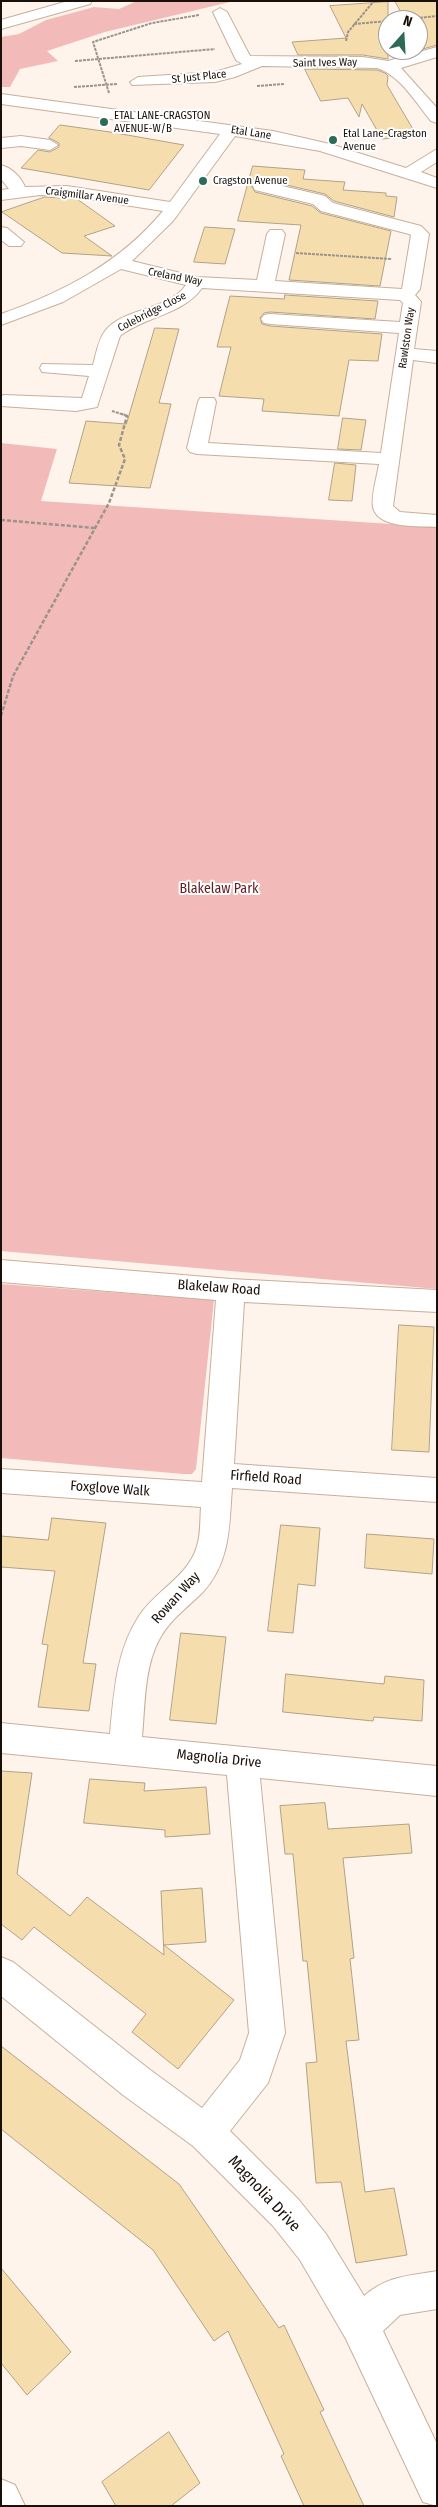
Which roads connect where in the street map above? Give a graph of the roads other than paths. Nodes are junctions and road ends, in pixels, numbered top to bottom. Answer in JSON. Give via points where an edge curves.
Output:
{"nodes":[{"id":1,"x":44,"y":1,"type":"edge"},
{"id":2,"x":85,"y":1,"type":"edge"},
{"id":3,"x":220,"y":12,"type":"road end"},
{"id":4,"x":1,"y":14,"type":"edge"},
{"id":5,"x":1,"y":25,"type":"edge"},
{"id":6,"x":437,"y":52,"type":"edge"},
{"id":7,"x":257,"y":63,"type":"junction"},
{"id":8,"x":389,"y":66,"type":"junction"},
{"id":9,"x":138,"y":82,"type":"dead end"},
{"id":10,"x":1,"y":99,"type":"edge"},
{"id":11,"x":437,"y":118,"type":"edge"},
{"id":12,"x":232,"y":129,"type":"junction"},
{"id":13,"x":1,"y":143,"type":"edge"},
{"id":14,"x":50,"y":145,"type":"dead end"},
{"id":15,"x":437,"y":154,"type":"edge"},
{"id":16,"x":1,"y":170,"type":"edge"},
{"id":17,"x":409,"y":173,"type":"junction"},
{"id":18,"x":437,"y":183,"type":"edge"},
{"id":19,"x":261,"y":186,"type":"dead end"},
{"id":20,"x":19,"y":192,"type":"junction"},
{"id":21,"x":1,"y":195,"type":"edge"},
{"id":22,"x":172,"y":208,"type":"junction"},
{"id":23,"x":274,"y":243,"type":"road end"},
{"id":24,"x":117,"y":263,"type":"junction"},
{"id":25,"x":197,"y":282,"type":"junction"},
{"id":26,"x":265,"y":286,"type":"junction"},
{"id":27,"x":406,"y":296,"type":"junction"},
{"id":28,"x":1,"y":320,"type":"edge"},
{"id":29,"x":270,"y":320,"type":"dead end"},
{"id":30,"x":409,"y":328,"type":"junction"},
{"id":31,"x":404,"y":354,"type":"junction"},
{"id":32,"x":437,"y":356,"type":"edge"},
{"id":33,"x":49,"y":368,"type":"dead end"},
{"id":34,"x":100,"y":371,"type":"junction"},
{"id":35,"x":4,"y":400,"type":"dead end"},
{"id":36,"x":207,"y":402,"type":"dead end"},
{"id":37,"x":389,"y":459,"type":"junction"},
{"id":38,"x":437,"y":521,"type":"edge"},
{"id":39,"x":1,"y":1270,"type":"edge"},
{"id":40,"x":231,"y":1290,"type":"junction"},
{"id":41,"x":437,"y":1302,"type":"edge"},
{"id":42,"x":1,"y":1481,"type":"edge"},
{"id":43,"x":219,"y":1485,"type":"junction"},
{"id":44,"x":437,"y":1490,"type":"edge"},
{"id":45,"x":1,"y":1738,"type":"edge"},
{"id":46,"x":124,"y":1750,"type":"junction"},
{"id":47,"x":242,"y":1762,"type":"junction"},
{"id":48,"x":437,"y":1781,"type":"edge"},
{"id":49,"x":1,"y":1974,"type":"edge"},
{"id":50,"x":206,"y":2133,"type":"junction"},
{"id":51,"x":437,"y":2290,"type":"edge"},
{"id":52,"x":360,"y":2325,"type":"junction"},
{"id":53,"x":437,"y":2488,"type":"edge"},
{"id":54,"x":1,"y":2499,"type":"edge"},
{"id":55,"x":6,"y":2506,"type":"edge"}],
"edges":[{"from":1,"to":4,"type":"main road"},
{"from":2,"to":5,"type":"main road"},
{"from":3,"to":7,"type":"main road","via":[[244,60]]},
{"from":6,"to":8,"type":"main road"},
{"from":7,"to":8,"type":"main road","name":"Saint Ives Way","via":[[367,62]]},
{"from":7,"to":9,"type":"main road","name":"St Just Place","via":[[242,72],[225,75]]},
{"from":8,"to":11,"type":"main road"},
{"from":10,"to":12,"type":"main road","name":"Etal Lane"},
{"from":12,"to":17,"type":"main road","name":"Etal Lane","via":[[324,147]]},
{"from":12,"to":22,"type":"main road"},
{"from":13,"to":14,"type":"main road","via":[[21,141]]},
{"from":15,"to":17,"type":"main road"},
{"from":16,"to":20,"type":"main road","via":[[14,181]]},
{"from":17,"to":18,"type":"main road","name":"Etal Lane"},
{"from":19,"to":27,"type":"main road","name":"Rawlston Way","via":[[415,230],[420,234],[412,289]]},
{"from":20,"to":21,"type":"main road","name":"Craigmillar Avenue"},
{"from":20,"to":22,"type":"main road","name":"Craigmillar Avenue","via":[[67,191]]},
{"from":22,"to":24,"type":"main road","via":[[141,245]]},
{"from":23,"to":26,"type":"main road"},
{"from":24,"to":25,"type":"main road","name":"Creland Way"},
{"from":24,"to":28,"type":"main road","via":[[64,294]]},
{"from":25,"to":26,"type":"main road","name":"Creland Way"},
{"from":25,"to":34,"type":"main road","name":"Colebridge Close","via":[[190,292],[174,303],[122,326],[112,334]]},
{"from":26,"to":27,"type":"main road","name":"Creland Way"},
{"from":27,"to":30,"type":"main road","name":"Rawlston Way","via":[[412,302]]},
{"from":29,"to":30,"type":"main road"},
{"from":30,"to":31,"type":"main road","name":"Rawlston Way"},
{"from":31,"to":32,"type":"main road"},
{"from":31,"to":37,"type":"main road","name":"Rawlston Way"},
{"from":33,"to":34,"type":"main road"},
{"from":34,"to":35,"type":"main road","name":"Colebridge Close","via":[[90,403],[76,406]]},
{"from":36,"to":37,"type":"main road","via":[[197,448]]},
{"from":37,"to":38,"type":"main road","name":"Rawlston Way","via":[[385,512],[395,518]]},
{"from":39,"to":40,"type":"main road","name":"Blakelaw Road"},
{"from":40,"to":41,"type":"main road","name":"Blakelaw Road"},
{"from":40,"to":43,"type":"main road","name":"Firfield Road"},
{"from":42,"to":43,"type":"main road","name":"Foxglove Walk"},
{"from":43,"to":44,"type":"main road","name":"Firfield Road"},
{"from":43,"to":46,"type":"main road","name":"Rowan Way","via":[[213,1544],[207,1560],[197,1576],[146,1632],[136,1660]]},
{"from":45,"to":46,"type":"main road","name":"Magnolia Drive"},
{"from":46,"to":47,"type":"main road","name":"Magnolia Drive"},
{"from":47,"to":48,"type":"main road","name":"Magnolia Drive"},
{"from":47,"to":50,"type":"main road","via":[[266,2034],[254,2070]]},
{"from":49,"to":50,"type":"main road","name":"Magnolia Drive","via":[[136,2082]]},
{"from":50,"to":52,"type":"main road","name":"Magnolia Drive","via":[[286,2213],[308,2241]]},
{"from":51,"to":52,"type":"main road","via":[[390,2298]]},
{"from":52,"to":53,"type":"main road","name":"Magnolia Drive"},
{"from":54,"to":55,"type":"main road"}]}
